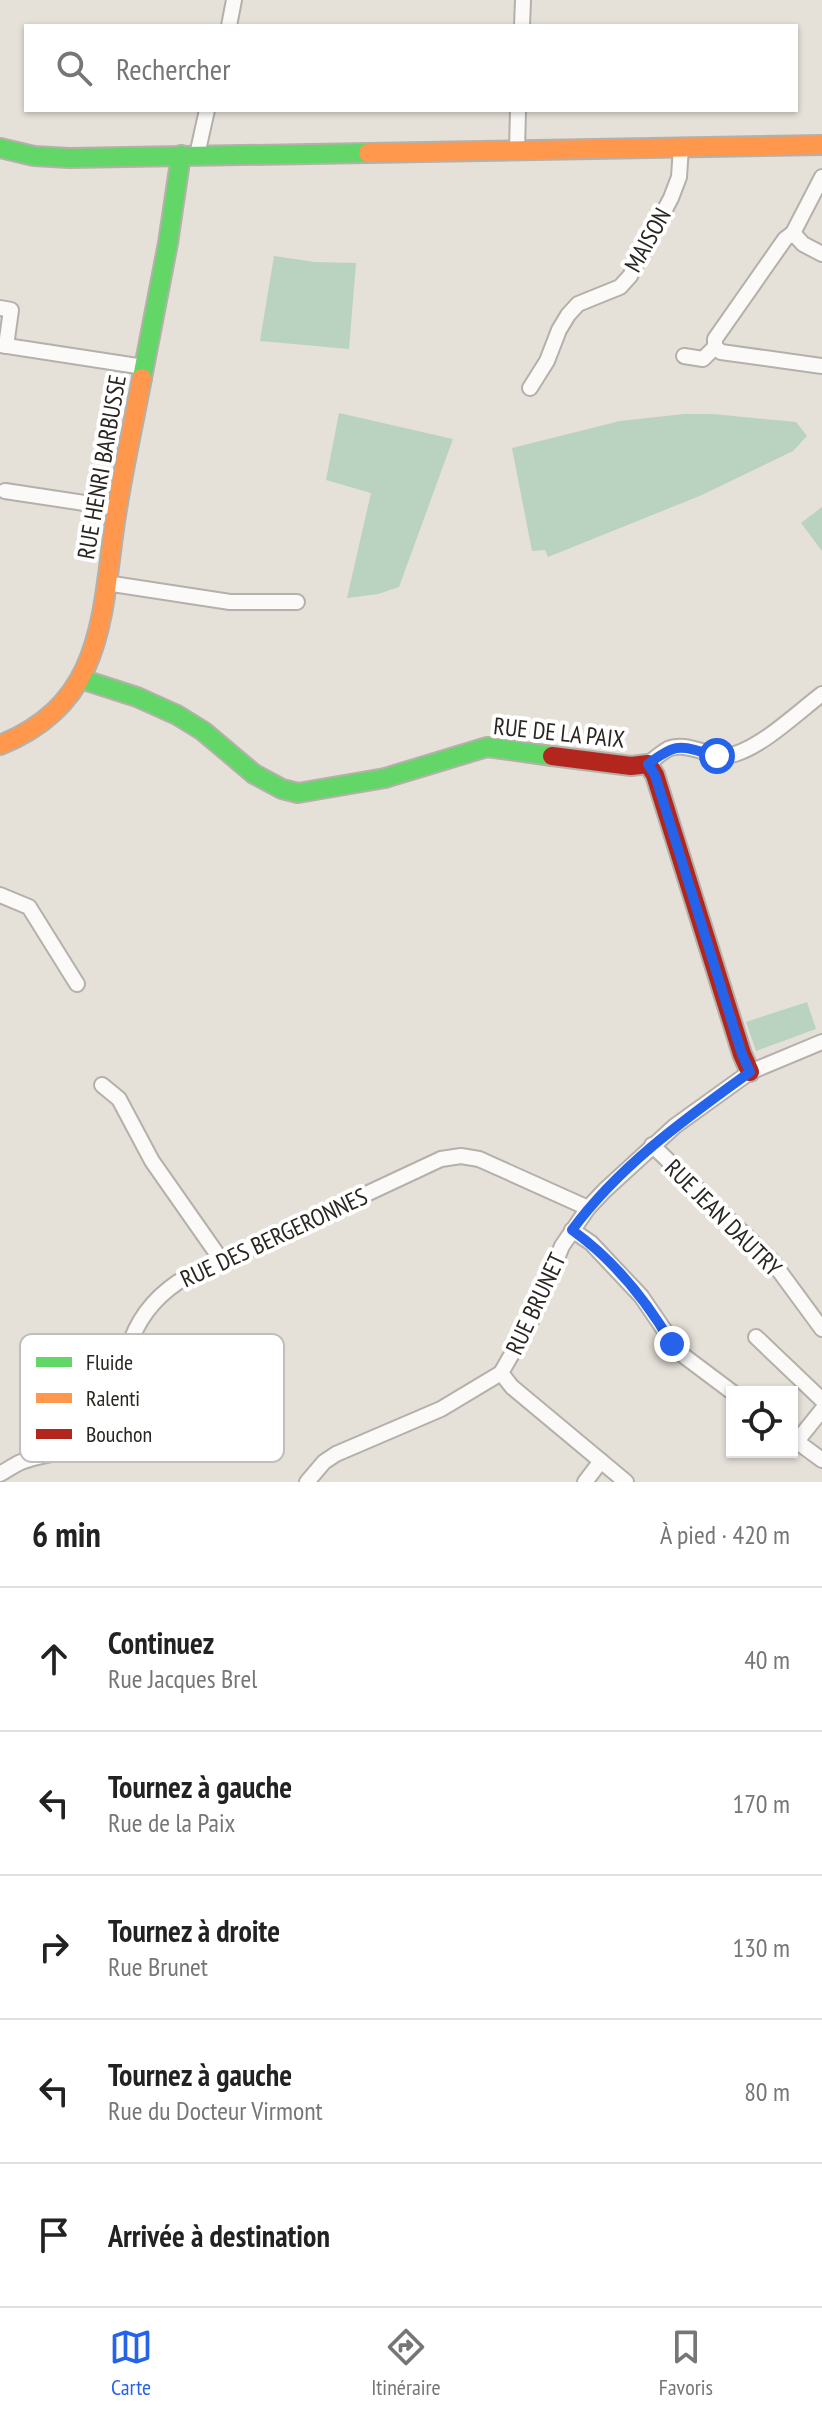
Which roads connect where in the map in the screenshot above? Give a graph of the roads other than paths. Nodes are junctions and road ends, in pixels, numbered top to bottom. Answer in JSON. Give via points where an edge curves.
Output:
{"nodes":[{"id":1,"x":234,"y":0,"type":"edge"},
{"id":2,"x":523,"y":0,"type":"edge"},
{"id":3,"x":229,"y":24,"type":"edge"},
{"id":4,"x":522,"y":24,"type":"edge"},
{"id":5,"x":206,"y":112,"type":"edge"},
{"id":6,"x":518,"y":112,"type":"edge"},
{"id":7,"x":822,"y":145,"type":"edge"},
{"id":8,"x":681,"y":147,"type":"junction"},
{"id":9,"x":0,"y":148,"type":"edge"},
{"id":10,"x":517,"y":150,"type":"junction"},
{"id":11,"x":189,"y":155,"type":"junction"},
{"id":12,"x":822,"y":177,"type":"edge"},
{"id":13,"x":793,"y":233,"type":"junction"},
{"id":14,"x":822,"y":254,"type":"edge"},
{"id":15,"x":0,"y":308,"type":"edge"},
{"id":16,"x":3,"y":346,"type":"edge"},
{"id":17,"x":715,"y":347,"type":"junction"},
{"id":18,"x":684,"y":356,"type":"dead end"},
{"id":19,"x":822,"y":366,"type":"edge"},
{"id":20,"x":144,"y":367,"type":"junction"},
{"id":21,"x":530,"y":388,"type":"dead end"},
{"id":22,"x":5,"y":491,"type":"dead end"},
{"id":23,"x":117,"y":508,"type":"junction"},
{"id":24,"x":106,"y":583,"type":"junction"},
{"id":25,"x":297,"y":602,"type":"dead end"},
{"id":26,"x":81,"y":679,"type":"junction"},
{"id":27,"x":822,"y":694,"type":"edge"},
{"id":28,"x":0,"y":745,"type":"edge"},
{"id":29,"x":648,"y":764,"type":"junction"},
{"id":30,"x":0,"y":895,"type":"edge"},
{"id":31,"x":77,"y":984,"type":"dead end"},
{"id":32,"x":822,"y":1042,"type":"edge"},
{"id":33,"x":750,"y":1072,"type":"junction"},
{"id":34,"x":102,"y":1085,"type":"dead end"},
{"id":35,"x":652,"y":1145,"type":"junction"},
{"id":36,"x":588,"y":1208,"type":"junction"},
{"id":37,"x":572,"y":1230,"type":"junction"},
{"id":38,"x":222,"y":1261,"type":"junction"},
{"id":39,"x":822,"y":1329,"type":"edge"},
{"id":40,"x":134,"y":1334,"type":"edge"},
{"id":41,"x":756,"y":1337,"type":"dead end"},
{"id":42,"x":501,"y":1373,"type":"junction"},
{"id":43,"x":726,"y":1388,"type":"edge"},
{"id":44,"x":822,"y":1400,"type":"edge"},
{"id":45,"x":822,"y":1410,"type":"edge"},
{"id":46,"x":798,"y":1435,"type":"edge"},
{"id":47,"x":798,"y":1442,"type":"edge"},
{"id":48,"x":822,"y":1460,"type":"edge"},
{"id":49,"x":601,"y":1461,"type":"junction"},
{"id":50,"x":21,"y":1462,"type":"edge"},
{"id":51,"x":0,"y":1474,"type":"edge"},
{"id":52,"x":307,"y":1482,"type":"edge"},
{"id":53,"x":585,"y":1482,"type":"edge"},
{"id":54,"x":626,"y":1482,"type":"edge"}],
"edges":[{"from":1,"to":3,"type":"street"},
{"from":2,"to":4,"type":"street"},
{"from":5,"to":11,"type":"street"},
{"from":6,"to":10,"type":"street"},
{"from":7,"to":8,"type":"street"},
{"from":8,"to":10,"type":"street"},
{"from":8,"to":21,"type":"street","name":"MAISON","via":[[671,198],[630,276],[568,315]]},
{"from":9,"to":11,"type":"street","via":[[52,158]]},
{"from":10,"to":11,"type":"street"},
{"from":11,"to":20,"type":"street","name":"RUE HENRI BARBUSSE"},
{"from":12,"to":13,"type":"street"},
{"from":13,"to":14,"type":"street"},
{"from":13,"to":17,"type":"street","via":[[719,329]]},
{"from":15,"to":16,"type":"street","via":[[11,310]]},
{"from":16,"to":20,"type":"street"},
{"from":17,"to":18,"type":"street","via":[[703,359]]},
{"from":17,"to":19,"type":"street","via":[[736,356]]},
{"from":20,"to":23,"type":"street","name":"RUE HENRI BARBUSSE"},
{"from":22,"to":23,"type":"street"},
{"from":23,"to":24,"type":"street","name":"RUE HENRI BARBUSSE"},
{"from":24,"to":25,"type":"street","via":[[230,602]]},
{"from":24,"to":26,"type":"street","name":"RUE HENRI BARBUSSE"},
{"from":26,"to":28,"type":"street","name":"RUE HENRI BARBUSSE","via":[[43,724]]},
{"from":26,"to":29,"type":"street","name":"RUE DE LA PAIX","via":[[172,712],[257,776],[298,793],[385,778],[487,747]]},
{"from":27,"to":29,"type":"street","via":[[749,749],[717,756],[671,748]]},
{"from":29,"to":33,"type":"street","name":"RUE DE LA PAIX"},
{"from":30,"to":31,"type":"street","via":[[29,907]]},
{"from":32,"to":33,"type":"street","name":"RUE BRUNET"},
{"from":33,"to":35,"type":"street","name":"RUE BRUNET"},
{"from":34,"to":38,"type":"street","via":[[119,1099],[152,1161]]},
{"from":35,"to":36,"type":"street","name":"RUE BRUNET"},
{"from":35,"to":39,"type":"street","name":"RUE JEAN DAUTRY","via":[[772,1261]]},
{"from":36,"to":37,"type":"street","name":"RUE BRUNET"},
{"from":36,"to":38,"type":"street","name":"RUE DES BERGERONNES","via":[[479,1159],[461,1156],[441,1159]]},
{"from":37,"to":42,"type":"street","name":"RUE BRUNET"},
{"from":37,"to":43,"type":"street","via":[[641,1296],[680,1353]]},
{"from":38,"to":40,"type":"street","name":"RUE DES BERGERONNES","via":[[161,1294]]},
{"from":41,"to":44,"type":"street"},
{"from":42,"to":49,"type":"street"},
{"from":42,"to":52,"type":"street","name":"RUE BRUNET","via":[[441,1409],[336,1454]]},
{"from":45,"to":46,"type":"street"},
{"from":47,"to":48,"type":"street"},
{"from":49,"to":53,"type":"street"},
{"from":49,"to":54,"type":"street"},
{"from":50,"to":51,"type":"street","name":"RUE DES BERGERONNES"}]}
